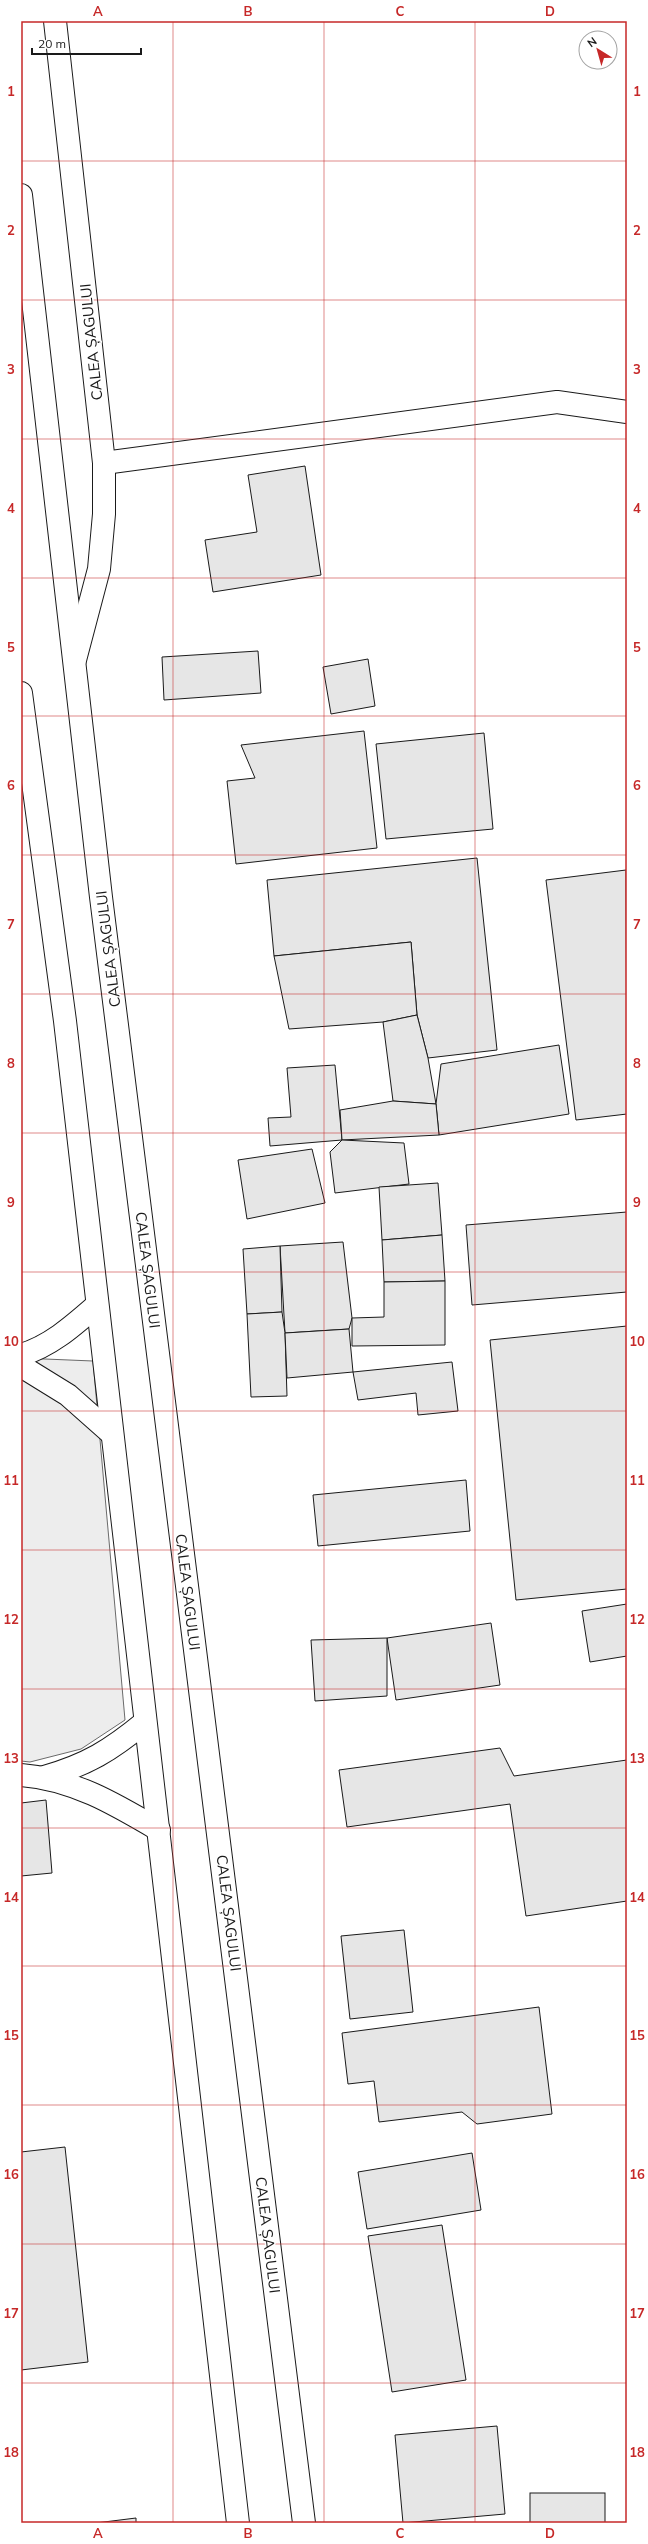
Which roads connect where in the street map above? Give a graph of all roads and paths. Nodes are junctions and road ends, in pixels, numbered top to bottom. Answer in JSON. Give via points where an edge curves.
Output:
{"nodes":[{"id":1,"x":55,"y":21,"type":"edge"},
{"id":2,"x":21,"y":195,"type":"edge"},
{"id":3,"x":627,"y":412,"type":"edge"},
{"id":4,"x":104,"y":463,"type":"junction"},
{"id":5,"x":75,"y":660,"type":"junction"},
{"id":6,"x":21,"y":693,"type":"edge"},
{"id":7,"x":23,"y":716,"type":"edge"},
{"id":8,"x":97,"y":1305,"type":"junction"},
{"id":9,"x":21,"y":1355,"type":"edge"},
{"id":10,"x":21,"y":1366,"type":"edge"},
{"id":11,"x":112,"y":1434,"type":"junction"},
{"id":12,"x":145,"y":1722,"type":"junction"},
{"id":13,"x":21,"y":1775,"type":"edge"},
{"id":14,"x":44,"y":1777,"type":"junction"},
{"id":15,"x":159,"y":1830,"type":"junction"},
{"id":16,"x":238,"y":2523,"type":"edge"},
{"id":17,"x":304,"y":2523,"type":"edge"}],
"edges":[{"from":1,"to":4,"type":"main road","name":"CALEA ȘAGULUI"},
{"from":2,"to":5,"type":"main road","name":"CALEA ȘAGULUI"},
{"from":3,"to":4,"type":"main road","via":[[557,402]]},
{"from":4,"to":5,"type":"main road","name":"CALEA ȘAGULUI","via":[[104,514],[99,569]]},
{"from":5,"to":17,"type":"main road","name":"CALEA ȘAGULUI","via":[[101,897]]},
{"from":6,"to":7,"type":"main road"},
{"from":7,"to":8,"type":"main road","via":[[65,1021]]},
{"from":8,"to":9,"type":"main road","via":[[63,1334],[35,1351]]},
{"from":8,"to":11,"type":"main road"},
{"from":10,"to":11,"type":"main road","via":[[68,1395]]},
{"from":11,"to":12,"type":"main road"},
{"from":12,"to":14,"type":"main road","via":[[112,1749],[74,1768]]},
{"from":12,"to":15,"type":"main road"},
{"from":13,"to":14,"type":"main road"},
{"from":14,"to":15,"type":"main road","via":[[113,1802]]},
{"from":15,"to":16,"type":"main road"}]}
